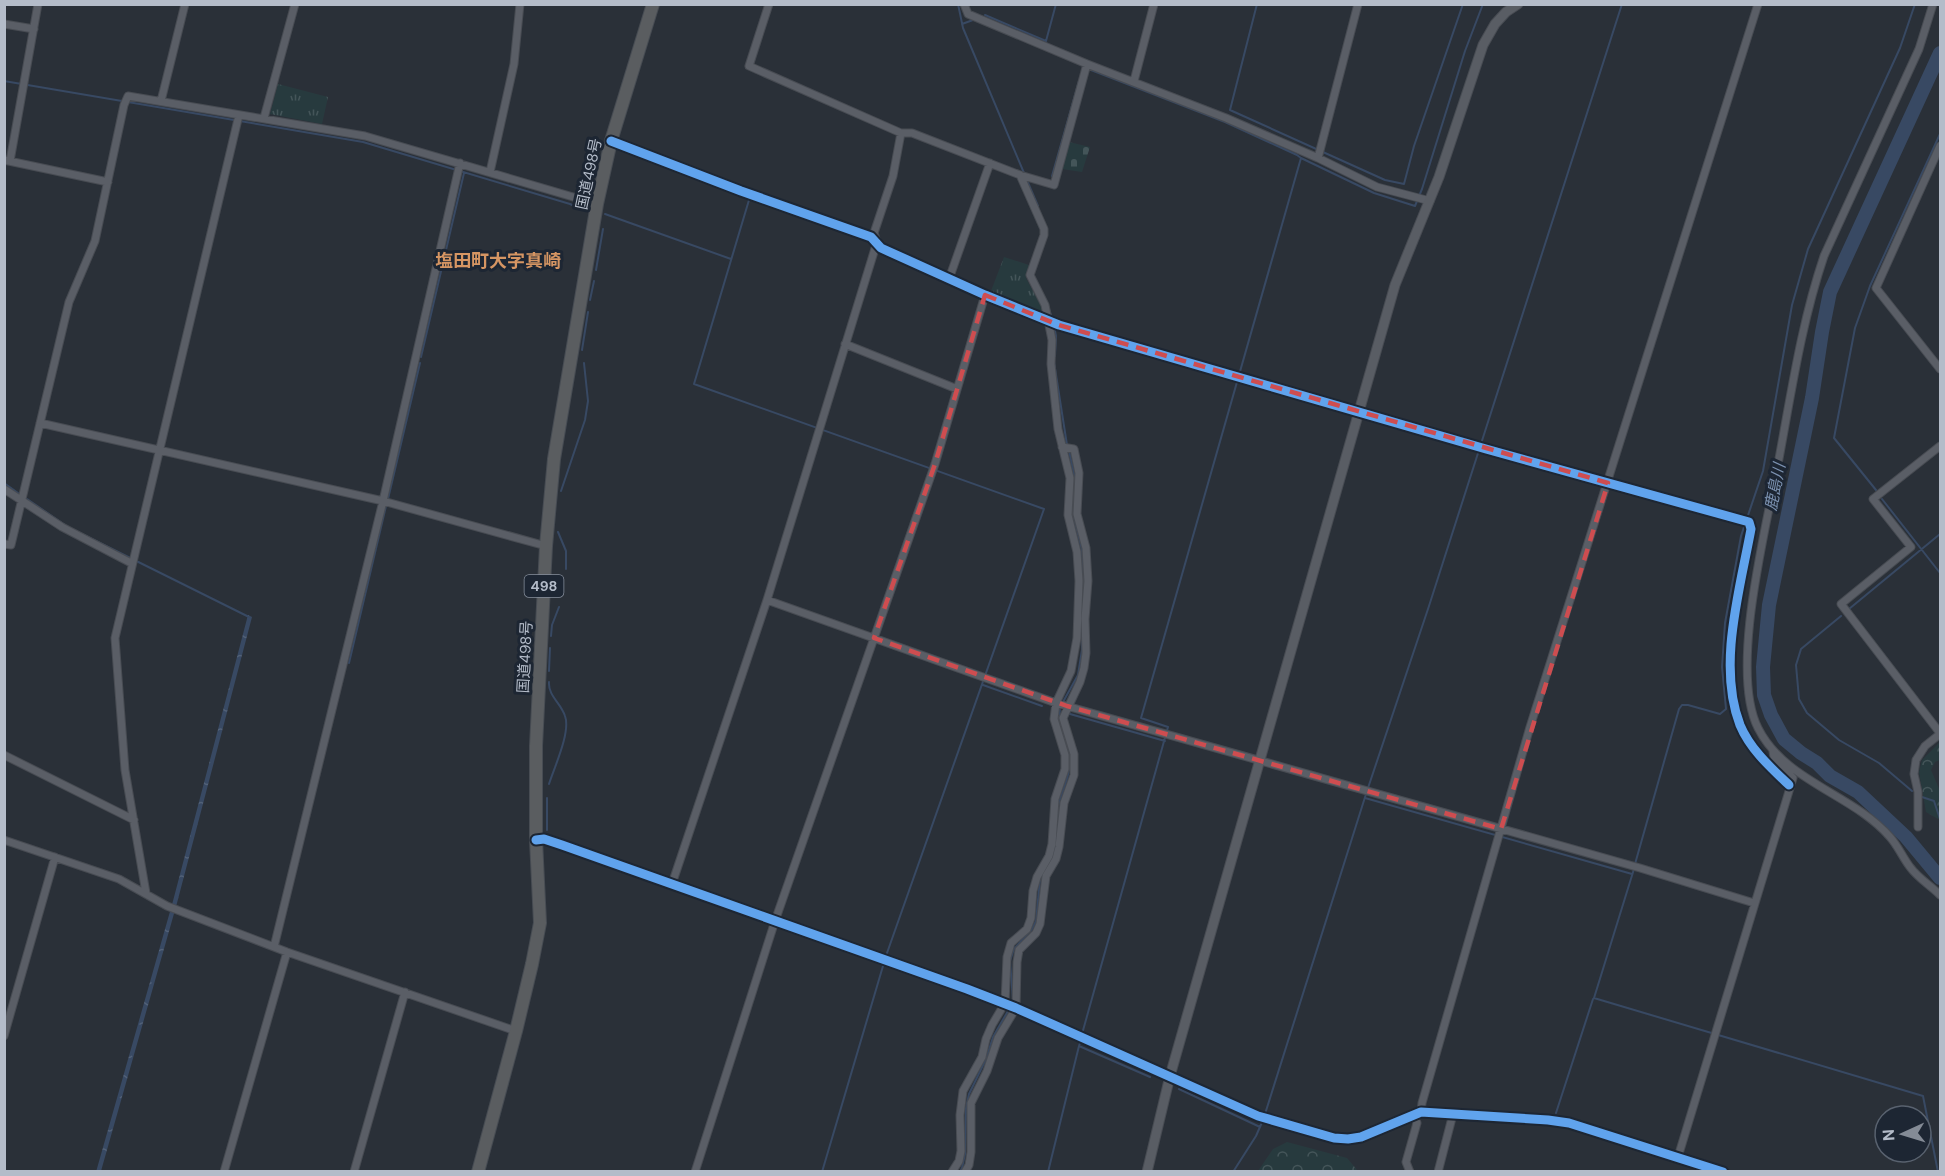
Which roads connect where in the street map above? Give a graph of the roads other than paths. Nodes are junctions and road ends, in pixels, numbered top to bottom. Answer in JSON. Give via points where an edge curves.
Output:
{"nodes":[{"id":1,"x":38,"y":4,"type":"edge"},
{"id":2,"x":185,"y":4,"type":"edge"},
{"id":3,"x":295,"y":4,"type":"edge"},
{"id":4,"x":520,"y":4,"type":"edge"},
{"id":5,"x":653,"y":4,"type":"edge"},
{"id":6,"x":769,"y":4,"type":"edge"},
{"id":7,"x":964,"y":4,"type":"edge"},
{"id":8,"x":1154,"y":4,"type":"edge"},
{"id":9,"x":1358,"y":4,"type":"edge"},
{"id":10,"x":1518,"y":4,"type":"edge"},
{"id":11,"x":1758,"y":4,"type":"edge"},
{"id":12,"x":1934,"y":4,"type":"edge"},
{"id":13,"x":4,"y":24,"type":"edge"},
{"id":14,"x":34,"y":29,"type":"junction"},
{"id":15,"x":1087,"y":64,"type":"junction"},
{"id":16,"x":1134,"y":81,"type":"junction"},
{"id":17,"x":161,"y":101,"type":"junction"},
{"id":18,"x":240,"y":115,"type":"junction"},
{"id":19,"x":264,"y":118,"type":"junction"},
{"id":20,"x":901,"y":133,"type":"junction"},
{"id":21,"x":611,"y":141,"type":"junction"},
{"id":22,"x":1941,"y":146,"type":"edge"},
{"id":23,"x":1318,"y":158,"type":"junction"},
{"id":24,"x":7,"y":160,"type":"edge"},
{"id":25,"x":460,"y":164,"type":"junction"},
{"id":26,"x":990,"y":164,"type":"junction"},
{"id":27,"x":490,"y":172,"type":"junction"},
{"id":28,"x":1020,"y":175,"type":"junction"},
{"id":29,"x":108,"y":182,"type":"junction"},
{"id":30,"x":1427,"y":200,"type":"junction"},
{"id":31,"x":597,"y":204,"type":"junction"},
{"id":32,"x":877,"y":242,"type":"junction"},
{"id":33,"x":949,"y":279,"type":"junction"},
{"id":34,"x":985,"y":295,"type":"junction"},
{"id":35,"x":1047,"y":320,"type":"junction"},
{"id":36,"x":845,"y":344,"type":"junction"},
{"id":37,"x":1941,"y":369,"type":"edge"},
{"id":38,"x":957,"y":389,"type":"junction"},
{"id":39,"x":1360,"y":411,"type":"junction"},
{"id":40,"x":40,"y":423,"type":"junction"},
{"id":41,"x":1941,"y":446,"type":"edge"},
{"id":42,"x":1062,"y":447,"type":"junction"},
{"id":43,"x":158,"y":450,"type":"junction"},
{"id":44,"x":1608,"y":483,"type":"junction"},
{"id":45,"x":4,"y":489,"type":"edge"},
{"id":46,"x":22,"y":500,"type":"junction"},
{"id":47,"x":383,"y":501,"type":"junction"},
{"id":48,"x":4,"y":544,"type":"edge"},
{"id":49,"x":546,"y":546,"type":"junction"},
{"id":50,"x":132,"y":563,"type":"junction"},
{"id":51,"x":768,"y":600,"type":"junction"},
{"id":52,"x":874,"y":638,"type":"junction"},
{"id":53,"x":1056,"y":703,"type":"junction"},
{"id":54,"x":1067,"y":706,"type":"junction"},
{"id":55,"x":1941,"y":734,"type":"edge"},
{"id":56,"x":1773,"y":751,"type":"junction"},
{"id":57,"x":4,"y":755,"type":"edge"},
{"id":58,"x":1261,"y":760,"type":"junction"},
{"id":59,"x":1789,"y":785,"type":"junction"},
{"id":60,"x":134,"y":820,"type":"junction"},
{"id":61,"x":1918,"y":827,"type":"dead end"},
{"id":62,"x":1500,"y":834,"type":"junction"},
{"id":63,"x":4,"y":840,"type":"edge"},
{"id":64,"x":536,"y":840,"type":"junction"},
{"id":65,"x":55,"y":858,"type":"junction"},
{"id":66,"x":672,"y":884,"type":"junction"},
{"id":67,"x":146,"y":893,"type":"junction"},
{"id":68,"x":1941,"y":895,"type":"edge"},
{"id":69,"x":1754,"y":903,"type":"junction"},
{"id":70,"x":775,"y":921,"type":"junction"},
{"id":71,"x":274,"y":947,"type":"junction"},
{"id":72,"x":287,"y":952,"type":"junction"},
{"id":73,"x":405,"y":992,"type":"junction"},
{"id":74,"x":1005,"y":1004,"type":"junction"},
{"id":75,"x":1016,"y":1008,"type":"junction"},
{"id":76,"x":516,"y":1031,"type":"junction"},
{"id":77,"x":4,"y":1036,"type":"edge"},
{"id":78,"x":1170,"y":1076,"type":"junction"},
{"id":79,"x":1417,"y":1113,"type":"junction"},
{"id":80,"x":1453,"y":1114,"type":"junction"},
{"id":81,"x":1678,"y":1157,"type":"junction"},
{"id":82,"x":224,"y":1172,"type":"edge"},
{"id":83,"x":354,"y":1172,"type":"edge"},
{"id":84,"x":478,"y":1172,"type":"edge"},
{"id":85,"x":695,"y":1172,"type":"edge"},
{"id":86,"x":952,"y":1172,"type":"edge"},
{"id":87,"x":965,"y":1172,"type":"edge"},
{"id":88,"x":1146,"y":1172,"type":"edge"},
{"id":89,"x":1410,"y":1172,"type":"edge"},
{"id":90,"x":1438,"y":1172,"type":"edge"},
{"id":91,"x":1723,"y":1172,"type":"edge"}],
"edges":[{"from":1,"to":14,"type":"street"},
{"from":2,"to":17,"type":"street"},
{"from":3,"to":19,"type":"street"},
{"from":4,"to":27,"type":"street","via":[[514,64]]},
{"from":5,"to":21,"type":"highway","name":"国道498号","number":"498"},
{"from":6,"to":20,"type":"street","via":[[749,66]]},
{"from":7,"to":15,"type":"street","via":[[968,14]]},
{"from":8,"to":16,"type":"street"},
{"from":9,"to":23,"type":"street"},
{"from":10,"to":30,"type":"street","via":[[1495,24],[1483,45]]},
{"from":11,"to":44,"type":"street"},
{"from":12,"to":56,"type":"street","via":[[1919,49],[1824,256],[1801,339],[1752,603],[1747,669],[1751,707],[1758,728]]},
{"from":13,"to":14,"type":"street"},
{"from":14,"to":24,"type":"street"},
{"from":15,"to":16,"type":"street"},
{"from":15,"to":28,"type":"street","via":[[1054,185]]},
{"from":16,"to":23,"type":"street"},
{"from":17,"to":18,"type":"street"},
{"from":17,"to":29,"type":"street","via":[[128,96]]},
{"from":18,"to":19,"type":"street"},
{"from":18,"to":43,"type":"street"},
{"from":19,"to":25,"type":"street","via":[[365,136]]},
{"from":20,"to":26,"type":"street","via":[[912,133]]},
{"from":20,"to":32,"type":"street","via":[[893,176],[874,234]]},
{"from":21,"to":31,"type":"highway","name":"国道498号","number":"498"},
{"from":21,"to":32,"type":"street"},
{"from":22,"to":37,"type":"street","via":[[1876,288]]},
{"from":23,"to":30,"type":"street","via":[[1377,187]]},
{"from":24,"to":29,"type":"street"},
{"from":25,"to":27,"type":"street"},
{"from":25,"to":47,"type":"street"},
{"from":26,"to":28,"type":"street"},
{"from":26,"to":33,"type":"street"},
{"from":27,"to":31,"type":"street"},
{"from":28,"to":35,"type":"street","via":[[1044,229],[1030,275],[1045,305]]},
{"from":29,"to":40,"type":"street","via":[[95,241],[69,302]]},
{"from":30,"to":39,"type":"street","via":[[1395,285]]},
{"from":31,"to":49,"type":"highway","name":"国道498号","number":"498","via":[[554,459]]},
{"from":32,"to":33,"type":"street","via":[[881,248]]},
{"from":32,"to":36,"type":"street"},
{"from":33,"to":34,"type":"street"},
{"from":34,"to":35,"type":"street"},
{"from":34,"to":38,"type":"street"},
{"from":35,"to":39,"type":"street"},
{"from":35,"to":42,"type":"street"},
{"from":36,"to":38,"type":"street"},
{"from":36,"to":51,"type":"street"},
{"from":38,"to":52,"type":"street","via":[[932,474]]},
{"from":39,"to":44,"type":"street"},
{"from":39,"to":58,"type":"street"},
{"from":40,"to":43,"type":"street"},
{"from":40,"to":46,"type":"street"},
{"from":41,"to":55,"type":"street","via":[[1873,499],[1911,547],[1841,604]]},
{"from":42,"to":53,"type":"street","via":[[1070,478],[1068,515],[1079,581],[1075,657]]},
{"from":42,"to":54,"type":"street","via":[[1074,449],[1079,472],[1077,514],[1086,548],[1088,581],[1084,668]]},
{"from":43,"to":47,"type":"street"},
{"from":43,"to":50,"type":"street"},
{"from":44,"to":59,"type":"street","via":[[1749,522],[1751,529],[1732,635],[1734,702],[1741,726],[1761,759]]},
{"from":44,"to":62,"type":"street"},
{"from":45,"to":46,"type":"street"},
{"from":46,"to":48,"type":"street","via":[[11,545]]},
{"from":46,"to":50,"type":"street","via":[[62,527]]},
{"from":47,"to":49,"type":"street"},
{"from":47,"to":71,"type":"street"},
{"from":49,"to":64,"type":"highway","name":"国道498号","number":"498","via":[[536,746]]},
{"from":50,"to":60,"type":"street","via":[[115,638],[125,770]]},
{"from":51,"to":52,"type":"street"},
{"from":51,"to":66,"type":"street"},
{"from":52,"to":53,"type":"street"},
{"from":52,"to":70,"type":"street"},
{"from":53,"to":54,"type":"street"},
{"from":53,"to":74,"type":"street","via":[[1054,719],[1065,755],[1065,769],[1055,799],[1049,856],[1033,891],[1031,918],[1027,929],[1011,943],[1007,957]]},
{"from":54,"to":58,"type":"street"},
{"from":54,"to":75,"type":"street","via":[[1063,718],[1074,754],[1074,775],[1064,803],[1056,859],[1046,876],[1040,924],[1019,951]]},
{"from":55,"to":61,"type":"street","via":[[1925,746],[1916,760]]},
{"from":56,"to":59,"type":"street","via":[[1774,758],[1792,778]]},
{"from":56,"to":68,"type":"street","via":[[1804,776],[1854,806],[1890,837],[1911,869]]},
{"from":57,"to":60,"type":"street"},
{"from":58,"to":62,"type":"street"},
{"from":58,"to":78,"type":"street"},
{"from":59,"to":69,"type":"street"},
{"from":60,"to":67,"type":"street"},
{"from":62,"to":69,"type":"street","via":[[1629,865]]},
{"from":62,"to":79,"type":"street"},
{"from":63,"to":65,"type":"street"},
{"from":64,"to":66,"type":"street","via":[[544,839]]},
{"from":64,"to":76,"type":"highway","name":"国道498号","number":"498","via":[[540,923]]},
{"from":65,"to":67,"type":"street","via":[[119,879]]},
{"from":65,"to":77,"type":"street"},
{"from":66,"to":70,"type":"street"},
{"from":67,"to":71,"type":"street","via":[[167,906]]},
{"from":69,"to":81,"type":"street"},
{"from":70,"to":74,"type":"street"},
{"from":70,"to":85,"type":"street"},
{"from":71,"to":72,"type":"street"},
{"from":72,"to":73,"type":"street"},
{"from":72,"to":82,"type":"street"},
{"from":73,"to":76,"type":"street"},
{"from":73,"to":83,"type":"street"},
{"from":74,"to":75,"type":"street"},
{"from":74,"to":86,"type":"street","via":[[963,1091],[961,1151]]},
{"from":75,"to":78,"type":"street"},
{"from":75,"to":87,"type":"street","via":[[998,1038],[971,1103],[971,1152]]},
{"from":76,"to":84,"type":"highway","name":"国道498号","number":"498"},
{"from":78,"to":79,"type":"street","via":[[1258,1116],[1334,1138],[1361,1137]]},
{"from":78,"to":88,"type":"street"},
{"from":79,"to":80,"type":"street"},
{"from":79,"to":89,"type":"street","via":[[1406,1162]]},
{"from":80,"to":81,"type":"street","via":[[1569,1123]]},
{"from":80,"to":90,"type":"street"},
{"from":81,"to":91,"type":"street"}]}
